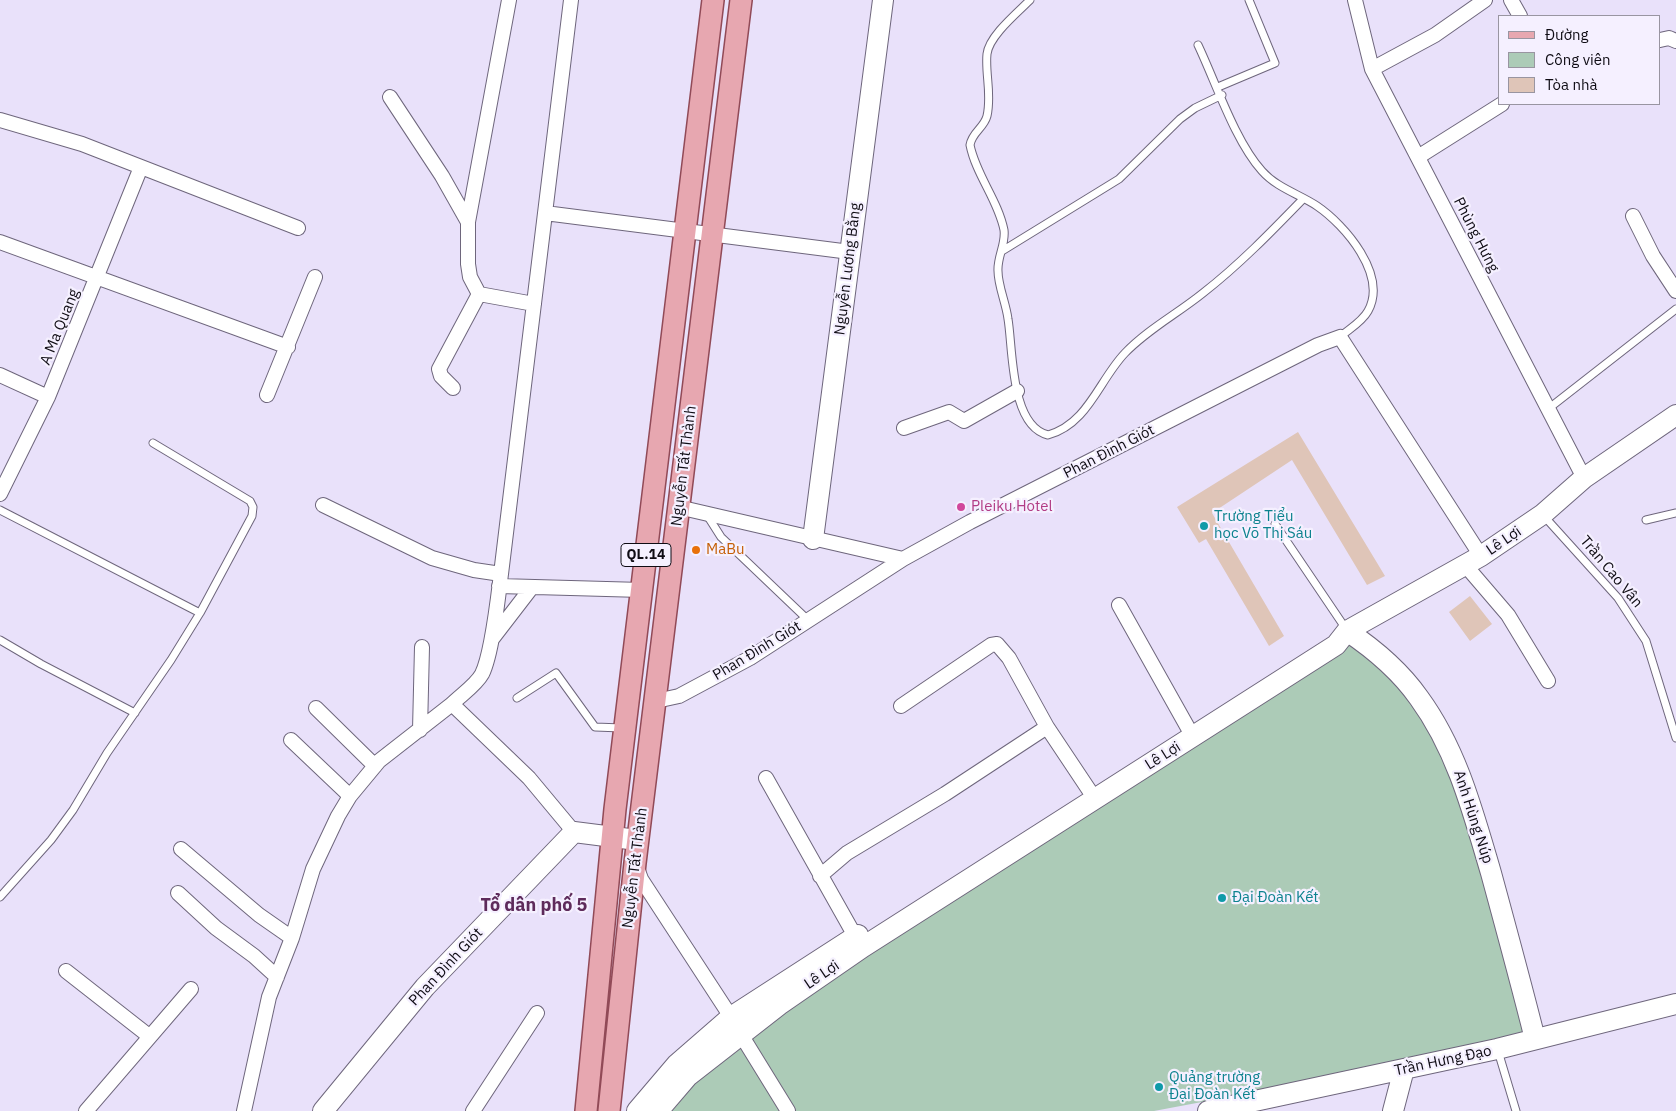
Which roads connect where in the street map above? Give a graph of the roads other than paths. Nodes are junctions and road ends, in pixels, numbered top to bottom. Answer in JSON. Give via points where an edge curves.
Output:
{"nodes":[{"id":1,"x":509,"y":0,"type":"edge"},
{"id":2,"x":572,"y":0,"type":"edge"},
{"id":3,"x":713,"y":0,"type":"edge"},
{"id":4,"x":741,"y":0,"type":"edge"},
{"id":5,"x":883,"y":0,"type":"edge"},
{"id":6,"x":1030,"y":0,"type":"edge"},
{"id":7,"x":1249,"y":0,"type":"edge"},
{"id":8,"x":1355,"y":0,"type":"edge"},
{"id":9,"x":1485,"y":0,"type":"edge"},
{"id":10,"x":1511,"y":0,"type":"edge"},
{"id":11,"x":1519,"y":15,"type":"edge"},
{"id":12,"x":1661,"y":40,"type":"edge"},
{"id":13,"x":1676,"y":41,"type":"edge"},
{"id":14,"x":1198,"y":45,"type":"dead end"},
{"id":15,"x":1372,"y":68,"type":"junction"},
{"id":16,"x":1218,"y":87,"type":"junction"},
{"id":17,"x":1222,"y":95,"type":"junction"},
{"id":18,"x":390,"y":97,"type":"dead end"},
{"id":19,"x":1500,"y":105,"type":"edge"},
{"id":20,"x":0,"y":120,"type":"edge"},
{"id":21,"x":1418,"y":157,"type":"junction"},
{"id":22,"x":141,"y":167,"type":"junction"},
{"id":23,"x":1303,"y":199,"type":"junction"},
{"id":24,"x":545,"y":212,"type":"junction"},
{"id":25,"x":1633,"y":216,"type":"dead end"},
{"id":26,"x":468,"y":222,"type":"junction"},
{"id":27,"x":298,"y":228,"type":"dead end"},
{"id":28,"x":685,"y":231,"type":"junction"},
{"id":29,"x":713,"y":234,"type":"junction"},
{"id":30,"x":0,"y":242,"type":"edge"},
{"id":31,"x":1002,"y":251,"type":"junction"},
{"id":32,"x":850,"y":252,"type":"junction"},
{"id":33,"x":315,"y":277,"type":"dead end"},
{"id":34,"x":97,"y":279,"type":"junction"},
{"id":35,"x":1676,"y":291,"type":"edge"},
{"id":36,"x":479,"y":294,"type":"junction"},
{"id":37,"x":534,"y":304,"type":"junction"},
{"id":38,"x":1676,"y":309,"type":"edge"},
{"id":39,"x":1340,"y":337,"type":"junction"},
{"id":40,"x":288,"y":347,"type":"junction"},
{"id":41,"x":0,"y":375,"type":"edge"},
{"id":42,"x":453,"y":388,"type":"dead end"},
{"id":43,"x":1018,"y":391,"type":"junction"},
{"id":44,"x":267,"y":395,"type":"dead end"},
{"id":45,"x":48,"y":397,"type":"junction"},
{"id":46,"x":1548,"y":409,"type":"junction"},
{"id":47,"x":1676,"y":415,"type":"edge"},
{"id":48,"x":904,"y":428,"type":"dead end"},
{"id":49,"x":153,"y":443,"type":"dead end"},
{"id":50,"x":1584,"y":478,"type":"junction"},
{"id":51,"x":0,"y":494,"type":"edge"},
{"id":52,"x":323,"y":506,"type":"dead end"},
{"id":53,"x":678,"y":507,"type":"junction"},
{"id":54,"x":0,"y":510,"type":"edge"},
{"id":55,"x":707,"y":514,"type":"junction"},
{"id":56,"x":1543,"y":514,"type":"junction"},
{"id":57,"x":1676,"y":514,"type":"edge"},
{"id":58,"x":1646,"y":520,"type":"dead end"},
{"id":59,"x":1275,"y":524,"type":"dead end"},
{"id":60,"x":813,"y":539,"type":"junction"},
{"id":61,"x":903,"y":559,"type":"junction"},
{"id":62,"x":1473,"y":561,"type":"junction"},
{"id":63,"x":500,"y":580,"type":"junction"},
{"id":64,"x":532,"y":587,"type":"junction"},
{"id":65,"x":642,"y":590,"type":"junction"},
{"id":66,"x":1119,"y":605,"type":"dead end"},
{"id":67,"x":200,"y":613,"type":"junction"},
{"id":68,"x":809,"y":621,"type":"junction"},
{"id":69,"x":1347,"y":630,"type":"junction"},
{"id":70,"x":0,"y":640,"type":"edge"},
{"id":71,"x":490,"y":642,"type":"junction"},
{"id":72,"x":422,"y":647,"type":"dead end"},
{"id":73,"x":1548,"y":681,"type":"dead end"},
{"id":74,"x":518,"y":698,"type":"dead end"},
{"id":75,"x":656,"y":701,"type":"junction"},
{"id":76,"x":452,"y":704,"type":"junction"},
{"id":77,"x":901,"y":706,"type":"dead end"},
{"id":78,"x":316,"y":708,"type":"dead end"},
{"id":79,"x":135,"y":713,"type":"junction"},
{"id":80,"x":1047,"y":727,"type":"junction"},
{"id":81,"x":625,"y":728,"type":"junction"},
{"id":82,"x":1188,"y":728,"type":"junction"},
{"id":83,"x":420,"y":730,"type":"junction"},
{"id":84,"x":1676,"y":738,"type":"edge"},
{"id":85,"x":291,"y":740,"type":"dead end"},
{"id":86,"x":375,"y":766,"type":"junction"},
{"id":87,"x":766,"y":778,"type":"dead end"},
{"id":88,"x":1092,"y":795,"type":"junction"},
{"id":89,"x":350,"y":796,"type":"junction"},
{"id":90,"x":574,"y":832,"type":"junction"},
{"id":91,"x":613,"y":837,"type":"junction"},
{"id":92,"x":637,"y":840,"type":"junction"},
{"id":93,"x":181,"y":849,"type":"dead end"},
{"id":94,"x":634,"y":862,"type":"junction"},
{"id":95,"x":820,"y":876,"type":"junction"},
{"id":96,"x":178,"y":893,"type":"dead end"},
{"id":97,"x":0,"y":897,"type":"edge"},
{"id":98,"x":855,"y":936,"type":"junction"},
{"id":99,"x":292,"y":938,"type":"junction"},
{"id":100,"x":66,"y":971,"type":"dead end"},
{"id":101,"x":277,"y":976,"type":"junction"},
{"id":102,"x":191,"y":989,"type":"dead end"},
{"id":103,"x":1676,"y":1004,"type":"edge"},
{"id":104,"x":537,"y":1012,"type":"dead end"},
{"id":105,"x":736,"y":1025,"type":"junction"},
{"id":106,"x":149,"y":1036,"type":"junction"},
{"id":107,"x":1535,"y":1039,"type":"junction"},
{"id":108,"x":1498,"y":1049,"type":"junction"},
{"id":109,"x":1404,"y":1069,"type":"junction"},
{"id":110,"x":86,"y":1111,"type":"edge"},
{"id":111,"x":244,"y":1111,"type":"edge"},
{"id":112,"x":324,"y":1111,"type":"edge"},
{"id":113,"x":473,"y":1111,"type":"edge"},
{"id":114,"x":586,"y":1111,"type":"edge"},
{"id":115,"x":609,"y":1111,"type":"edge"},
{"id":116,"x":637,"y":1111,"type":"edge"},
{"id":117,"x":658,"y":1111,"type":"edge"},
{"id":118,"x":788,"y":1111,"type":"edge"},
{"id":119,"x":1208,"y":1111,"type":"edge"},
{"id":120,"x":1394,"y":1111,"type":"edge"},
{"id":121,"x":1516,"y":1111,"type":"edge"}],
"edges":[{"from":1,"to":26,"type":"street"},
{"from":2,"to":24,"type":"street"},
{"from":3,"to":28,"type":"main road","name":"Nguyễn Tất Thành","number":"QL.14"},
{"from":4,"to":29,"type":"main road","name":"Nguyễn Tất Thành","number":"QL.14"},
{"from":5,"to":32,"type":"street","name":"Nguyễn Lương Bằng"},
{"from":6,"to":31,"type":"lane","via":[[990,45],[987,54],[990,86],[986,119],[971,140],[972,152],[1002,223]]},
{"from":7,"to":16,"type":"lane","via":[[1275,63]]},
{"from":8,"to":15,"type":"street","name":"Phùng Hưng"},
{"from":9,"to":15,"type":"street","via":[[1435,35]]},
{"from":10,"to":11,"type":"street"},
{"from":12,"to":13,"type":"street"},
{"from":14,"to":16,"type":"lane"},
{"from":15,"to":21,"type":"street","name":"Phùng Hưng"},
{"from":16,"to":17,"type":"lane"},
{"from":17,"to":23,"type":"lane","via":[[1247,148],[1263,173]]},
{"from":17,"to":31,"type":"lane","via":[[1195,108],[1173,124],[1119,179]]},
{"from":18,"to":26,"type":"street"},
{"from":19,"to":21,"type":"street"},
{"from":20,"to":22,"type":"street","via":[[82,144]]},
{"from":21,"to":46,"type":"street","name":"Phùng Hưng"},
{"from":22,"to":27,"type":"street"},
{"from":22,"to":34,"type":"street","name":"A Ma Quang"},
{"from":23,"to":39,"type":"lane","via":[[1317,206],[1351,238],[1372,277],[1368,312]]},
{"from":23,"to":43,"type":"lane","via":[[1204,293],[1161,321],[1131,347],[1067,427],[1043,434],[1028,418]]},
{"from":24,"to":28,"type":"street"},
{"from":24,"to":37,"type":"street"},
{"from":25,"to":35,"type":"street","via":[[1653,256]]},
{"from":26,"to":36,"type":"street","via":[[468,264],[470,277]]},
{"from":28,"to":29,"type":"street"},
{"from":28,"to":65,"type":"main road","name":"Nguyễn Tất Thành","number":"QL.14"},
{"from":29,"to":32,"type":"street"},
{"from":29,"to":53,"type":"main road","name":"Nguyễn Tất Thành","number":"QL.14"},
{"from":30,"to":34,"type":"street"},
{"from":31,"to":43,"type":"lane","via":[[998,276],[1009,320]]},
{"from":32,"to":60,"type":"street","name":"Nguyễn Lương Bằng"},
{"from":33,"to":40,"type":"street"},
{"from":34,"to":40,"type":"street"},
{"from":34,"to":45,"type":"street","name":"A Ma Quang"},
{"from":36,"to":37,"type":"street"},
{"from":36,"to":42,"type":"street","via":[[439,369]]},
{"from":37,"to":63,"type":"street"},
{"from":38,"to":46,"type":"lane"},
{"from":39,"to":61,"type":"street","name":"Phan Đình Giót","via":[[1318,345]]},
{"from":39,"to":62,"type":"street"},
{"from":40,"to":44,"type":"street"},
{"from":41,"to":45,"type":"street"},
{"from":43,"to":48,"type":"street","via":[[964,421],[948,412]]},
{"from":45,"to":51,"type":"street","name":"A Ma Quang"},
{"from":46,"to":50,"type":"street","name":"Phùng Hưng"},
{"from":47,"to":50,"type":"street","name":"Lê Lợi"},
{"from":49,"to":67,"type":"lane","via":[[250,501],[253,507],[252,516]]},
{"from":50,"to":56,"type":"street","name":"Lê Lợi"},
{"from":52,"to":63,"type":"street","via":[[432,558]]},
{"from":53,"to":55,"type":"street"},
{"from":53,"to":75,"type":"main road","name":"Nguyễn Tất Thành","number":"QL.14"},
{"from":54,"to":67,"type":"lane"},
{"from":55,"to":60,"type":"street"},
{"from":55,"to":68,"type":"lane","via":[[721,537]]},
{"from":56,"to":62,"type":"street","name":"Lê Lợi"},
{"from":56,"to":84,"type":"lane","name":"Trần Cao Vân","via":[[1618,598],[1646,640]]},
{"from":57,"to":58,"type":"lane"},
{"from":59,"to":69,"type":"lane"},
{"from":60,"to":61,"type":"street"},
{"from":61,"to":68,"type":"street","name":"Phan Đình Giót"},
{"from":62,"to":69,"type":"street","name":"Lê Lợi"},
{"from":62,"to":73,"type":"street"},
{"from":63,"to":64,"type":"street"},
{"from":63,"to":71,"type":"street"},
{"from":64,"to":65,"type":"street"},
{"from":64,"to":71,"type":"street"},
{"from":65,"to":81,"type":"main road","name":"Nguyễn Tất Thành","number":"QL.14"},
{"from":66,"to":82,"type":"street"},
{"from":67,"to":79,"type":"lane"},
{"from":68,"to":75,"type":"street","name":"Phan Đình Giót","via":[[750,658],[679,696]]},
{"from":69,"to":82,"type":"street","via":[[1330,635]]},
{"from":69,"to":88,"type":"street","name":"Lê Lợi","via":[[1336,645]]},
{"from":69,"to":107,"type":"street","name":"Anh Hùng Núp","via":[[1389,664],[1419,696],[1453,756],[1470,800]]},
{"from":70,"to":79,"type":"lane"},
{"from":71,"to":76,"type":"street","via":[[481,676]]},
{"from":72,"to":83,"type":"street"},
{"from":74,"to":81,"type":"lane","via":[[556,673],[595,727]]},
{"from":75,"to":92,"type":"main road","name":"Nguyễn Tất Thành","number":"QL.14"},
{"from":76,"to":83,"type":"street"},
{"from":76,"to":90,"type":"street","via":[[529,778]]},
{"from":77,"to":80,"type":"street","via":[[997,644],[1009,658]]},
{"from":78,"to":86,"type":"street"},
{"from":79,"to":97,"type":"lane","via":[[74,810]]},
{"from":80,"to":88,"type":"street"},
{"from":80,"to":95,"type":"street","via":[[945,794],[846,853]]},
{"from":81,"to":91,"type":"main road","name":"Nguyễn Tất Thành","number":"QL.14"},
{"from":82,"to":88,"type":"street"},
{"from":83,"to":86,"type":"street"},
{"from":85,"to":89,"type":"street"},
{"from":86,"to":89,"type":"street"},
{"from":87,"to":95,"type":"street"},
{"from":88,"to":98,"type":"street"},
{"from":88,"to":105,"type":"street","name":"Lê Lợi","via":[[862,947]]},
{"from":89,"to":99,"type":"street","via":[[313,869]]},
{"from":90,"to":91,"type":"street"},
{"from":90,"to":112,"type":"street","name":"Phan Đình Giót","via":[[425,987]]},
{"from":91,"to":92,"type":"street"},
{"from":91,"to":114,"type":"main road","name":"Nguyễn Tất Thành","number":"QL.14"},
{"from":92,"to":94,"type":"main road","name":"Nguyễn Tất Thành","number":"QL.14"},
{"from":93,"to":99,"type":"street","via":[[259,915]]},
{"from":94,"to":105,"type":"street","via":[[641,879]]},
{"from":94,"to":115,"type":"main road","name":"Nguyễn Tất Thành","number":"QL.14"},
{"from":95,"to":98,"type":"street"},
{"from":96,"to":101,"type":"street"},
{"from":98,"to":105,"type":"street"},
{"from":99,"to":101,"type":"street"},
{"from":100,"to":106,"type":"street"},
{"from":101,"to":111,"type":"street","via":[[269,997]]},
{"from":102,"to":106,"type":"street"},
{"from":103,"to":107,"type":"street","name":"Trần Hưng Đạo"},
{"from":104,"to":113,"type":"street"},
{"from":105,"to":116,"type":"street","via":[[677,1064]]},
{"from":105,"to":117,"type":"street","name":"Lê Lợi"},
{"from":105,"to":118,"type":"street"},
{"from":106,"to":110,"type":"street"},
{"from":107,"to":108,"type":"street","name":"Trần Hưng Đạo"},
{"from":108,"to":109,"type":"street","name":"Trần Hưng Đạo"},
{"from":108,"to":121,"type":"lane"},
{"from":109,"to":119,"type":"street","name":"Trần Hưng Đạo"},
{"from":109,"to":120,"type":"street"}]}
